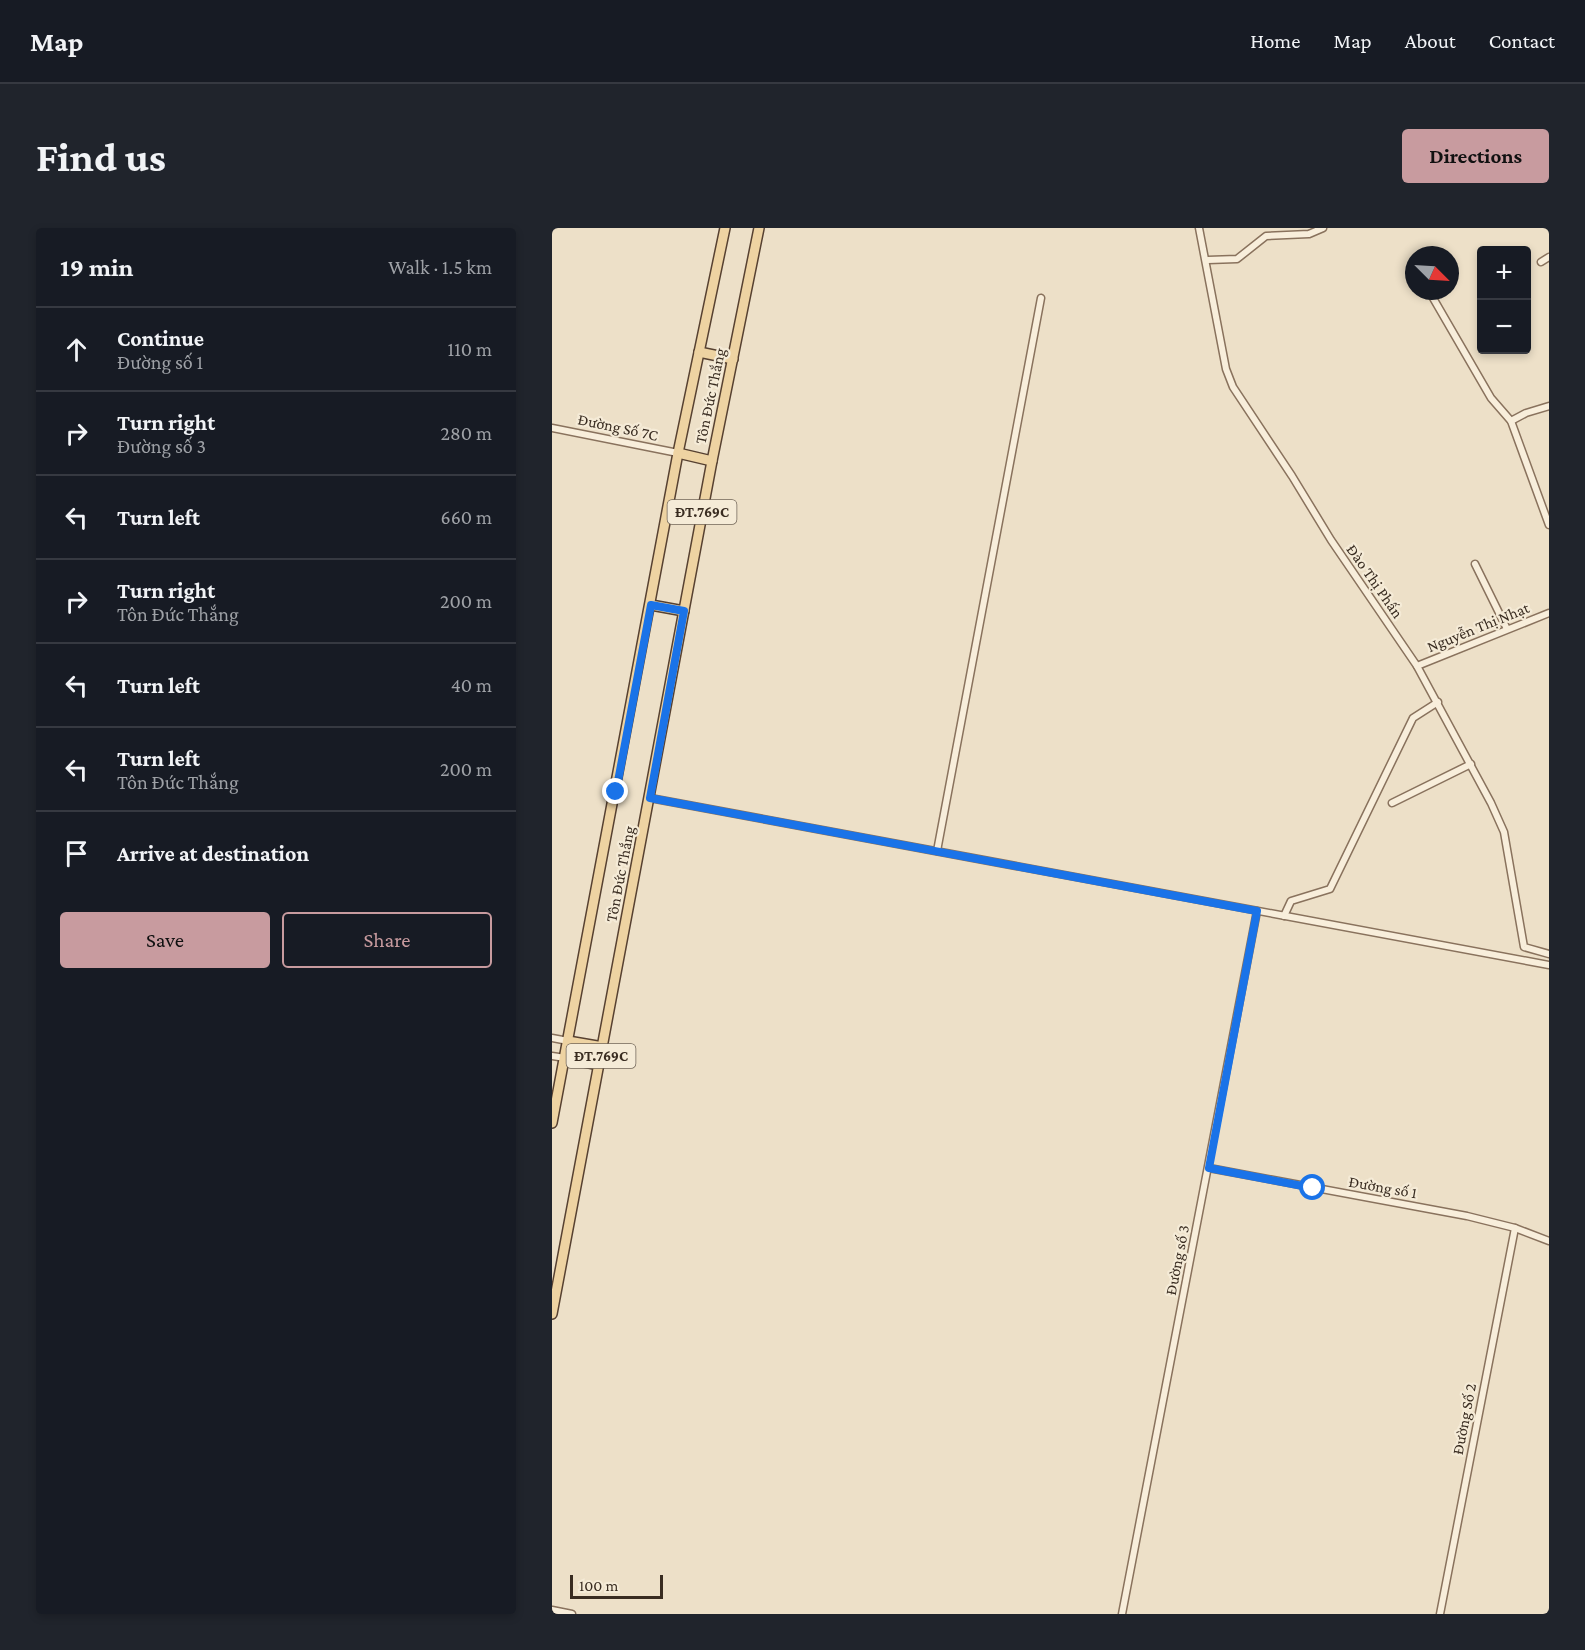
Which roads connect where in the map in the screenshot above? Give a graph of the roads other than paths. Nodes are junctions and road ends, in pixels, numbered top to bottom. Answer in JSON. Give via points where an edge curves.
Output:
{"nodes":[{"id":1,"x":725,"y":228,"type":"edge"},
{"id":2,"x":759,"y":228,"type":"edge"},
{"id":3,"x":1199,"y":228,"type":"edge"},
{"id":4,"x":1323,"y":228,"type":"edge"},
{"id":5,"x":1549,"y":257,"type":"edge"},
{"id":6,"x":1208,"y":260,"type":"junction"},
{"id":7,"x":1541,"y":262,"type":"dead end"},
{"id":8,"x":1041,"y":298,"type":"dead end"},
{"id":9,"x":1434,"y":300,"type":"edge"},
{"id":10,"x":699,"y":352,"type":"junction"},
{"id":11,"x":733,"y":359,"type":"junction"},
{"id":12,"x":1549,"y":406,"type":"edge"},
{"id":13,"x":1510,"y":421,"type":"junction"},
{"id":14,"x":552,"y":428,"type":"edge"},
{"id":15,"x":678,"y":453,"type":"junction"},
{"id":16,"x":712,"y":461,"type":"junction"},
{"id":17,"x":1549,"y":525,"type":"edge"},
{"id":18,"x":1475,"y":564,"type":"dead end"},
{"id":19,"x":651,"y":605,"type":"junction"},
{"id":20,"x":684,"y":611,"type":"junction"},
{"id":21,"x":1549,"y":613,"type":"edge"},
{"id":22,"x":1507,"y":629,"type":"junction"},
{"id":23,"x":1417,"y":666,"type":"junction"},
{"id":24,"x":1437,"y":702,"type":"junction"},
{"id":25,"x":1471,"y":764,"type":"junction"},
{"id":26,"x":650,"y":798,"type":"junction"},
{"id":27,"x":1392,"y":803,"type":"dead end"},
{"id":28,"x":937,"y":851,"type":"junction"},
{"id":29,"x":1257,"y":911,"type":"junction"},
{"id":30,"x":1284,"y":916,"type":"junction"},
{"id":31,"x":1549,"y":954,"type":"edge"},
{"id":32,"x":1549,"y":965,"type":"edge"},
{"id":33,"x":552,"y":1038,"type":"edge"},
{"id":34,"x":568,"y":1041,"type":"junction"},
{"id":35,"x":603,"y":1047,"type":"junction"},
{"id":36,"x":552,"y":1056,"type":"edge"},
{"id":37,"x":565,"y":1058,"type":"junction"},
{"id":38,"x":600,"y":1065,"type":"junction"},
{"id":39,"x":552,"y":1123,"type":"edge"},
{"id":40,"x":1209,"y":1168,"type":"junction"},
{"id":41,"x":1515,"y":1228,"type":"junction"},
{"id":42,"x":1549,"y":1241,"type":"edge"},
{"id":43,"x":552,"y":1314,"type":"edge"},
{"id":44,"x":552,"y":1610,"type":"edge"},
{"id":45,"x":572,"y":1614,"type":"edge"},
{"id":46,"x":1122,"y":1614,"type":"edge"},
{"id":47,"x":1440,"y":1614,"type":"edge"}],
"edges":[{"from":1,"to":10,"type":"main road","name":"Tôn Đức Thắng","number":"ĐT.769C"},
{"from":2,"to":11,"type":"main road","name":"Tôn Đức Thắng","number":"ĐT.769C"},
{"from":3,"to":6,"type":"street","name":"Đào Thị Phấn"},
{"from":4,"to":6,"type":"street","via":[[1309,234],[1266,236],[1237,259]]},
{"from":5,"to":7,"type":"street"},
{"from":6,"to":23,"type":"street","name":"Đào Thị Phấn","via":[[1221,344],[1233,387]]},
{"from":8,"to":28,"type":"street"},
{"from":9,"to":13,"type":"street","via":[[1491,398]]},
{"from":10,"to":11,"type":"main road"},
{"from":10,"to":15,"type":"main road","name":"Tôn Đức Thắng","number":"ĐT.769C"},
{"from":11,"to":16,"type":"main road","name":"Tôn Đức Thắng","number":"ĐT.769C"},
{"from":12,"to":13,"type":"street"},
{"from":13,"to":17,"type":"street"},
{"from":14,"to":15,"type":"street","name":"Đường Số 7C"},
{"from":15,"to":16,"type":"main road"},
{"from":15,"to":19,"type":"main road","name":"Tôn Đức Thắng","number":"ĐT.769C"},
{"from":16,"to":20,"type":"main road","name":"Tôn Đức Thắng","number":"ĐT.769C"},
{"from":18,"to":22,"type":"street"},
{"from":19,"to":20,"type":"main road"},
{"from":19,"to":34,"type":"main road","name":"Tôn Đức Thắng","number":"ĐT.769C"},
{"from":20,"to":26,"type":"main road","name":"Tôn Đức Thắng","number":"ĐT.769C"},
{"from":21,"to":22,"type":"street","name":"Nguyễn Thị Nhạt"},
{"from":22,"to":23,"type":"street","name":"Nguyễn Thị Nhạt"},
{"from":23,"to":24,"type":"street","name":"Đào Thị Phấn"},
{"from":24,"to":25,"type":"street","name":"Đào Thị Phấn"},
{"from":24,"to":30,"type":"street","via":[[1413,718],[1330,889],[1292,901]]},
{"from":25,"to":27,"type":"street"},
{"from":25,"to":31,"type":"street","name":"Đào Thị Phấn","via":[[1504,832],[1524,947]]},
{"from":26,"to":28,"type":"street"},
{"from":26,"to":35,"type":"main road","name":"Tôn Đức Thắng","number":"ĐT.769C"},
{"from":28,"to":29,"type":"street"},
{"from":29,"to":30,"type":"street"},
{"from":29,"to":40,"type":"street","name":"Đường số 3"},
{"from":30,"to":32,"type":"street"},
{"from":33,"to":34,"type":"street"},
{"from":34,"to":35,"type":"main road"},
{"from":34,"to":37,"type":"main road","name":"Tôn Đức Thắng","number":"ĐT.769C"},
{"from":35,"to":38,"type":"main road","name":"Tôn Đức Thắng","number":"ĐT.769C"},
{"from":36,"to":37,"type":"street"},
{"from":37,"to":38,"type":"main road"},
{"from":37,"to":39,"type":"main road","name":"Tôn Đức Thắng","number":"ĐT.769C"},
{"from":38,"to":43,"type":"main road","name":"Tôn Đức Thắng","number":"ĐT.769C"},
{"from":40,"to":41,"type":"street","name":"Đường số 1"},
{"from":40,"to":46,"type":"street","name":"Đường số 3"},
{"from":41,"to":42,"type":"street","name":"Đường số 1"},
{"from":41,"to":47,"type":"street","name":"Đường Số 2"},
{"from":44,"to":45,"type":"street"}]}
